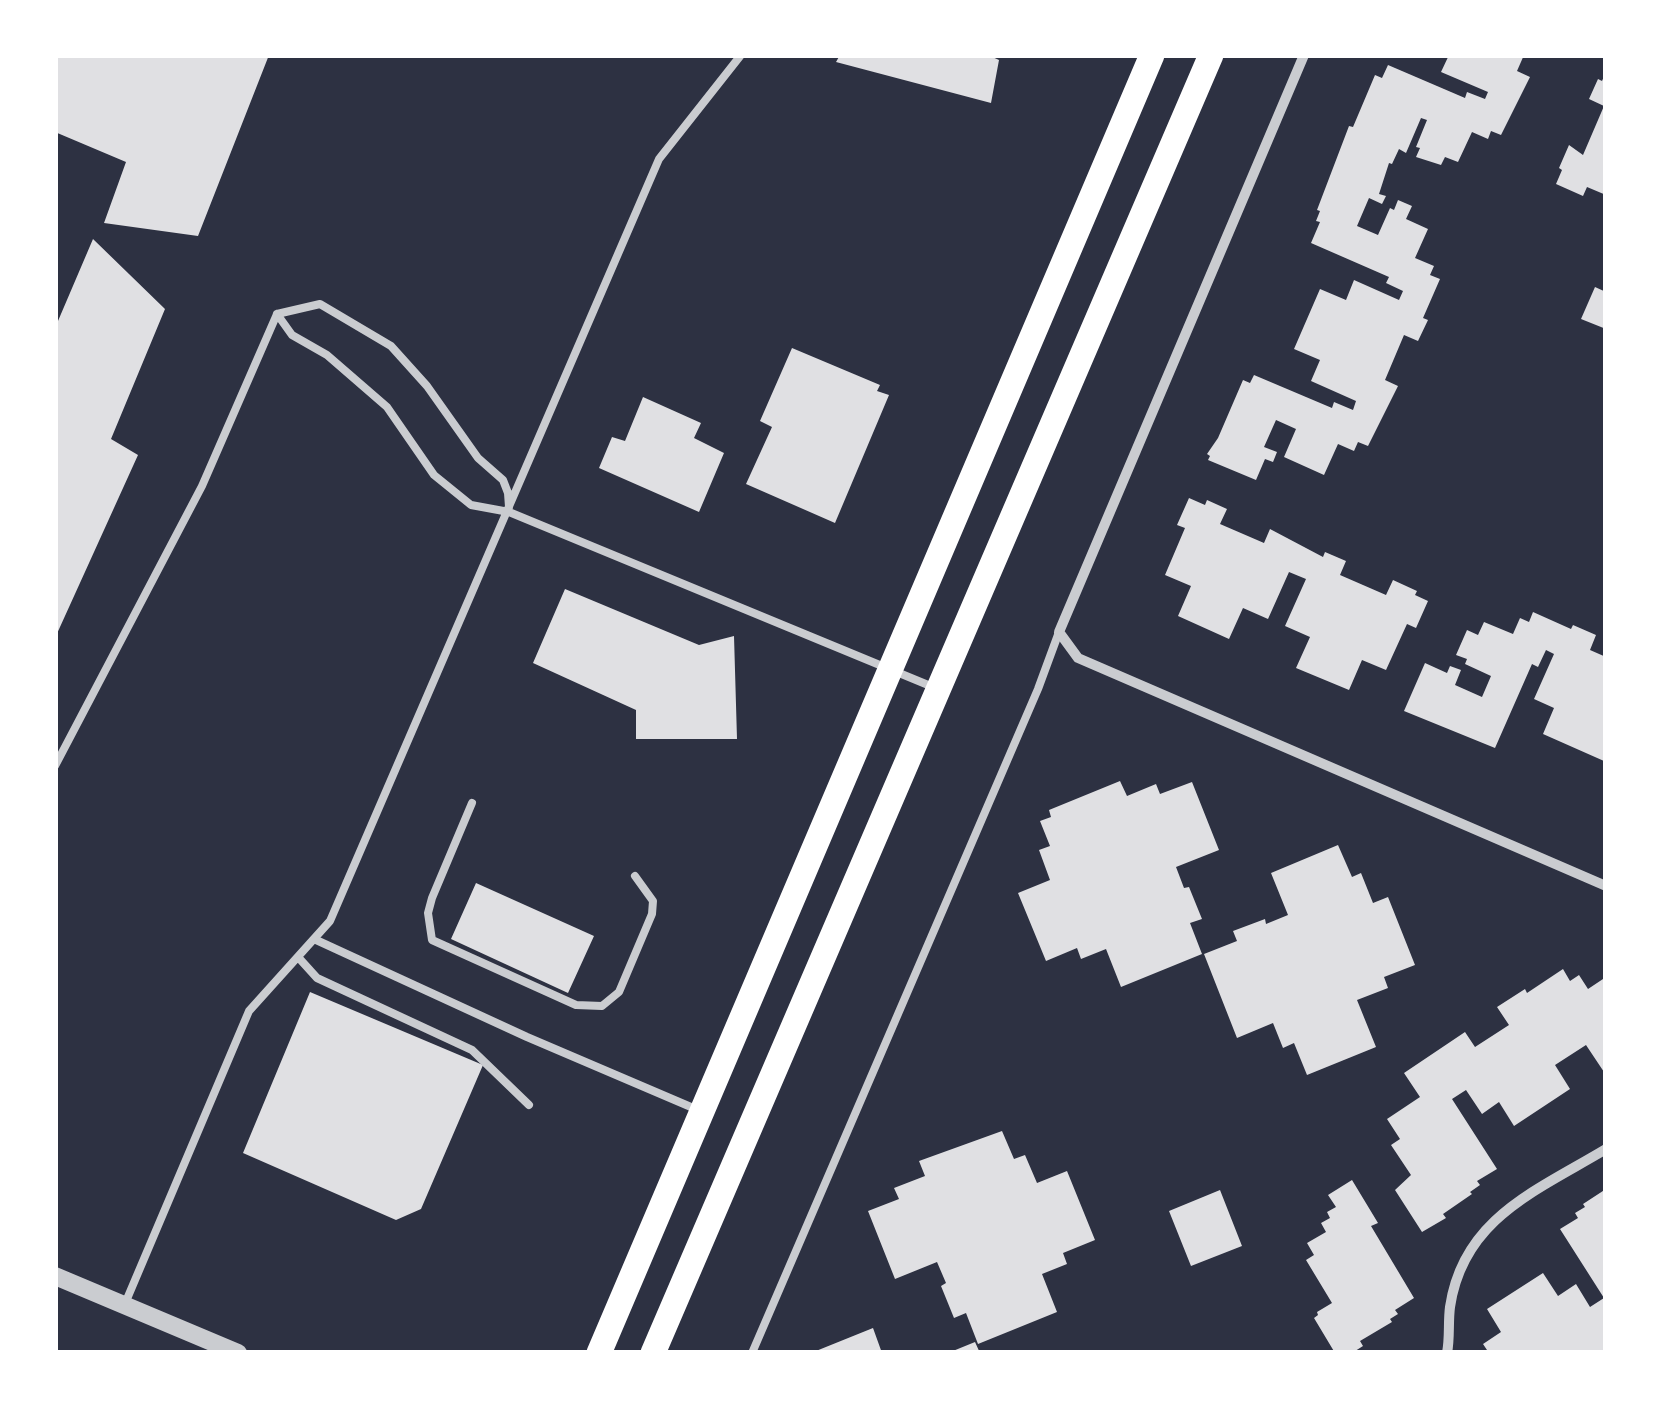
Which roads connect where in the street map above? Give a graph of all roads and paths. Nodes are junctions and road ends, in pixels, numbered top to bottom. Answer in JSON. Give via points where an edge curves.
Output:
{"nodes":[{"id":1,"x":741,"y":55,"type":"edge"},
{"id":2,"x":1152,"y":55,"type":"edge"},
{"id":3,"x":1211,"y":55,"type":"edge"},
{"id":4,"x":1304,"y":55,"type":"edge"},
{"id":5,"x":277,"y":314,"type":"junction"},
{"id":6,"x":509,"y":512,"type":"junction"},
{"id":7,"x":1059,"y":632,"type":"junction"},
{"id":8,"x":892,"y":668,"type":"junction"},
{"id":9,"x":938,"y":689,"type":"junction"},
{"id":10,"x":55,"y":766,"type":"edge"},
{"id":11,"x":472,"y":804,"type":"dead end"},
{"id":12,"x":636,"y":876,"type":"dead end"},
{"id":13,"x":1606,"y":886,"type":"edge"},
{"id":14,"x":314,"y":939,"type":"junction"},
{"id":15,"x":298,"y":957,"type":"junction"},
{"id":16,"x":529,"y":1105,"type":"dead end"},
{"id":17,"x":702,"y":1112,"type":"junction"},
{"id":18,"x":1606,"y":1149,"type":"edge"},
{"id":19,"x":55,"y":1276,"type":"edge"},
{"id":20,"x":124,"y":1306,"type":"junction"},
{"id":21,"x":238,"y":1353,"type":"edge"},
{"id":22,"x":599,"y":1353,"type":"edge"},
{"id":23,"x":653,"y":1353,"type":"edge"},
{"id":24,"x":752,"y":1353,"type":"edge"},
{"id":25,"x":1447,"y":1353,"type":"edge"}],
"edges":[{"from":1,"to":6,"type":"lane","via":[[659,158]]},
{"from":2,"to":8,"type":"main road"},
{"from":3,"to":9,"type":"main road"},
{"from":4,"to":7,"type":"street"},
{"from":5,"to":6,"type":"lane","via":[[292,335],[388,406],[434,475],[471,506]]},
{"from":5,"to":6,"type":"lane","via":[[320,304],[391,346],[478,458],[503,480]]},
{"from":5,"to":10,"type":"lane","via":[[202,486]]},
{"from":6,"to":8,"type":"lane"},
{"from":6,"to":14,"type":"lane","via":[[330,921]]},
{"from":7,"to":13,"type":"street","via":[[1078,658]]},
{"from":7,"to":24,"type":"lane"},
{"from":8,"to":9,"type":"lane"},
{"from":8,"to":17,"type":"main road"},
{"from":9,"to":23,"type":"main road"},
{"from":11,"to":12,"type":"lane","via":[[432,898],[432,940],[576,1005],[602,1006],[619,992],[652,914],[653,900]]},
{"from":14,"to":15,"type":"lane"},
{"from":14,"to":17,"type":"lane"},
{"from":15,"to":16,"type":"lane","via":[[318,978],[472,1050]]},
{"from":15,"to":20,"type":"lane","via":[[249,1011]]},
{"from":17,"to":22,"type":"main road"},
{"from":18,"to":25,"type":"street","via":[[1498,1214],[1464,1257],[1450,1305]]},
{"from":19,"to":20,"type":"street"},
{"from":20,"to":21,"type":"street"}]}
